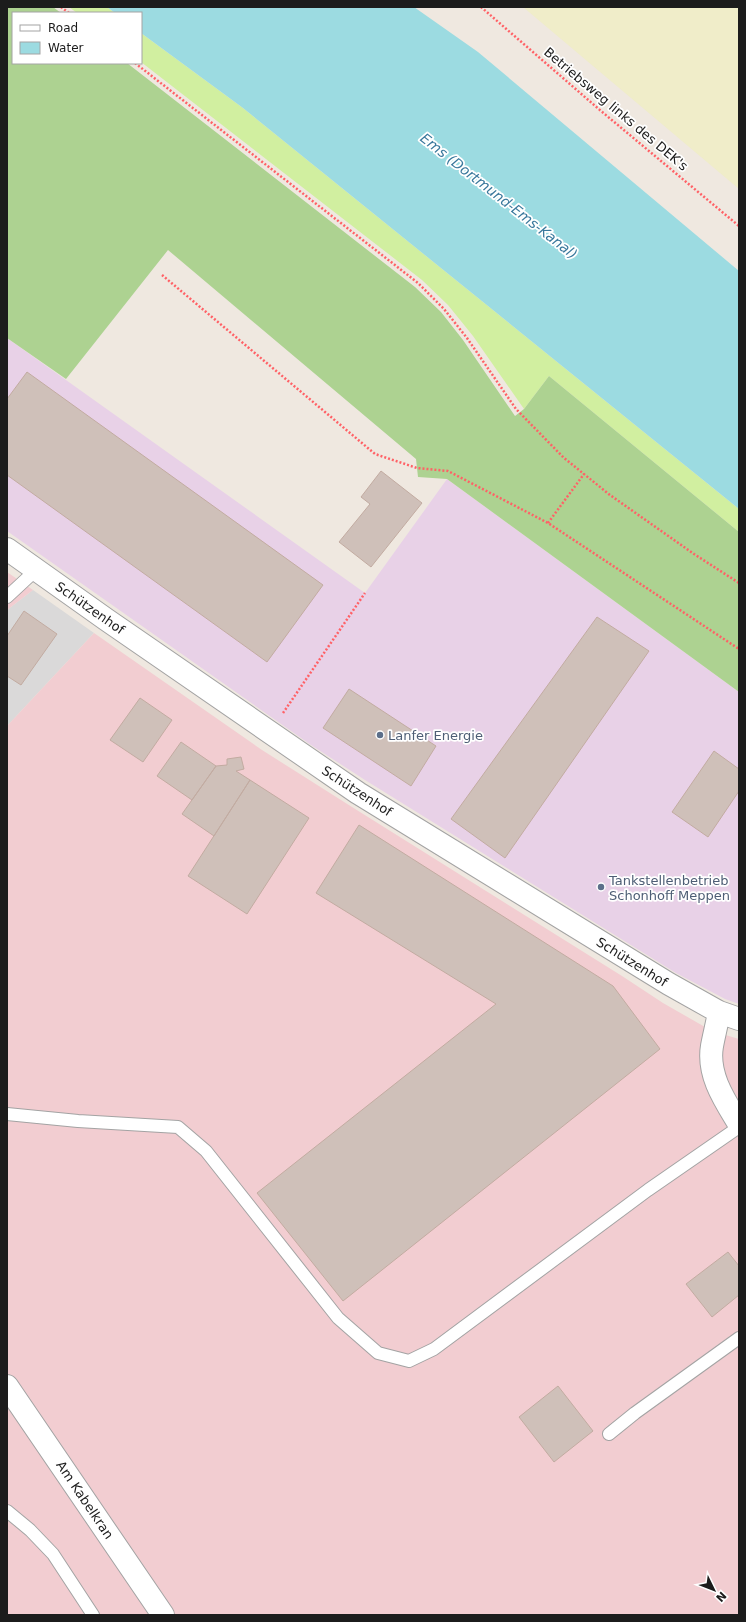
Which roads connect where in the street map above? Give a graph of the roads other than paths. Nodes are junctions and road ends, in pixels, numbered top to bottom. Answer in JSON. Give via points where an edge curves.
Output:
{"nodes":[{"id":1,"x":7,"y":549,"type":"edge"},
{"id":2,"x":36,"y":570,"type":"junction"},
{"id":3,"x":7,"y":597,"type":"edge"},
{"id":4,"x":729,"y":1015,"type":"edge"},
{"id":5,"x":7,"y":1114,"type":"edge"},
{"id":6,"x":739,"y":1125,"type":"edge"},
{"id":7,"x":739,"y":1338,"type":"edge"},
{"id":8,"x":7,"y":1386,"type":"edge"},
{"id":9,"x":609,"y":1434,"type":"dead end"},
{"id":10,"x":7,"y":1511,"type":"edge"},
{"id":11,"x":93,"y":1615,"type":"edge"},
{"id":12,"x":163,"y":1615,"type":"edge"}],
"edges":[{"from":1,"to":2,"type":"street","name":"Schützenhof"},
{"from":2,"to":3,"type":"lane"},
{"from":2,"to":4,"type":"street","name":"Schützenhof","via":[[358,793],[662,980]]},
{"from":4,"to":6,"type":"street","name":"Schützenhof","via":[[711,1048],[713,1076]]},
{"from":5,"to":6,"type":"lane","via":[[178,1127],[206,1151],[338,1318],[378,1353],[409,1360],[434,1349]]},
{"from":7,"to":9,"type":"lane","via":[[634,1413]]},
{"from":8,"to":12,"type":"street","name":"Am Kabelkran"},
{"from":10,"to":11,"type":"lane","via":[[53,1554]]}]}
